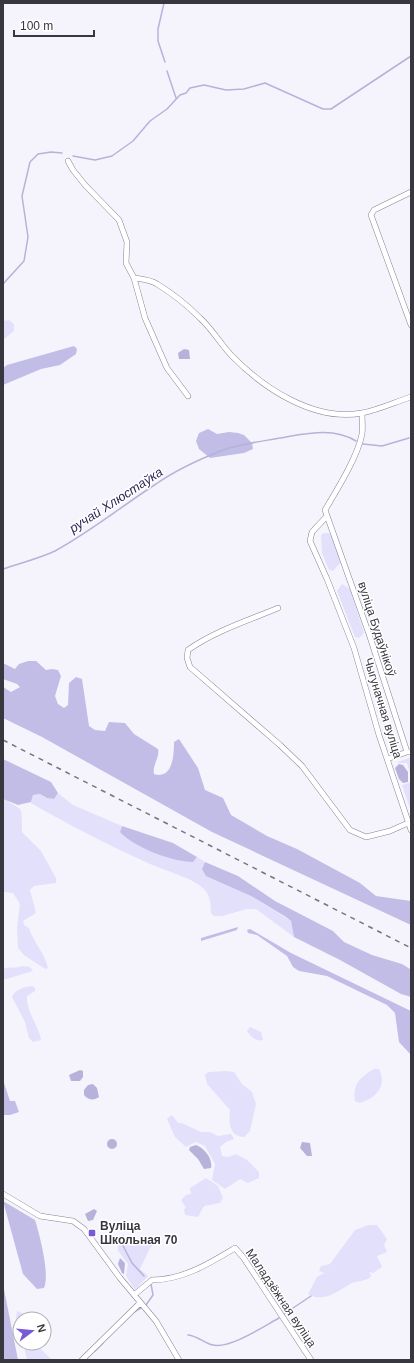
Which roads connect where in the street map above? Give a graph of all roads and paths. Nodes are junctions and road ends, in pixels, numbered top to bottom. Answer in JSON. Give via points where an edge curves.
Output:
{"nodes":[{"id":1,"x":68,"y":161,"type":"dead end"},
{"id":2,"x":411,"y":192,"type":"edge"},
{"id":3,"x":134,"y":278,"type":"junction"},
{"id":4,"x":411,"y":325,"type":"edge"},
{"id":5,"x":188,"y":396,"type":"dead end"},
{"id":6,"x":411,"y":397,"type":"edge"},
{"id":7,"x":362,"y":413,"type":"junction"},
{"id":8,"x":326,"y":513,"type":"junction"},
{"id":9,"x":278,"y":608,"type":"dead end"},
{"id":10,"x":409,"y":752,"type":"edge"},
{"id":11,"x":387,"y":759,"type":"junction"},
{"id":12,"x":408,"y":823,"type":"junction"},
{"id":13,"x":411,"y":830,"type":"edge"},
{"id":14,"x":3,"y":1194,"type":"edge"},
{"id":15,"x":134,"y":1295,"type":"junction"},
{"id":16,"x":140,"y":1303,"type":"junction"},
{"id":17,"x":82,"y":1360,"type":"edge"},
{"id":18,"x":179,"y":1360,"type":"edge"},
{"id":19,"x":311,"y":1360,"type":"edge"}],
"edges":[{"from":1,"to":3,"type":"street","via":[[85,185],[119,220],[126,242],[126,263]]},
{"from":2,"to":4,"type":"street","via":[[374,210],[371,215]]},
{"from":3,"to":5,"type":"street","via":[[154,341],[167,368]]},
{"from":3,"to":7,"type":"street","via":[[156,284],[200,318],[232,355],[282,394],[320,412]]},
{"from":6,"to":7,"type":"street"},
{"from":7,"to":8,"type":"street","name":"Чыгуначная вуліца","via":[[362,435]]},
{"from":8,"to":10,"type":"street","name":"вуліца Будаўнікоў"},
{"from":8,"to":11,"type":"street","name":"Чыгуначная вуліца","via":[[312,532],[310,541],[354,648]]},
{"from":9,"to":12,"type":"street","via":[[210,636],[188,650],[190,667],[302,766],[350,830],[359,835],[371,836]]},
{"from":10,"to":11,"type":"street"},
{"from":11,"to":12,"type":"street","name":"Чыгуначная вуліца"},
{"from":12,"to":13,"type":"street"},
{"from":14,"to":15,"type":"street","via":[[40,1216],[72,1221],[84,1230]]},
{"from":15,"to":16,"type":"street"},
{"from":15,"to":19,"type":"street","name":"Маладзёжная вуліца","via":[[152,1280],[164,1280],[200,1268],[235,1248]]},
{"from":16,"to":17,"type":"street"},
{"from":16,"to":18,"type":"street","via":[[156,1321]]}]}
